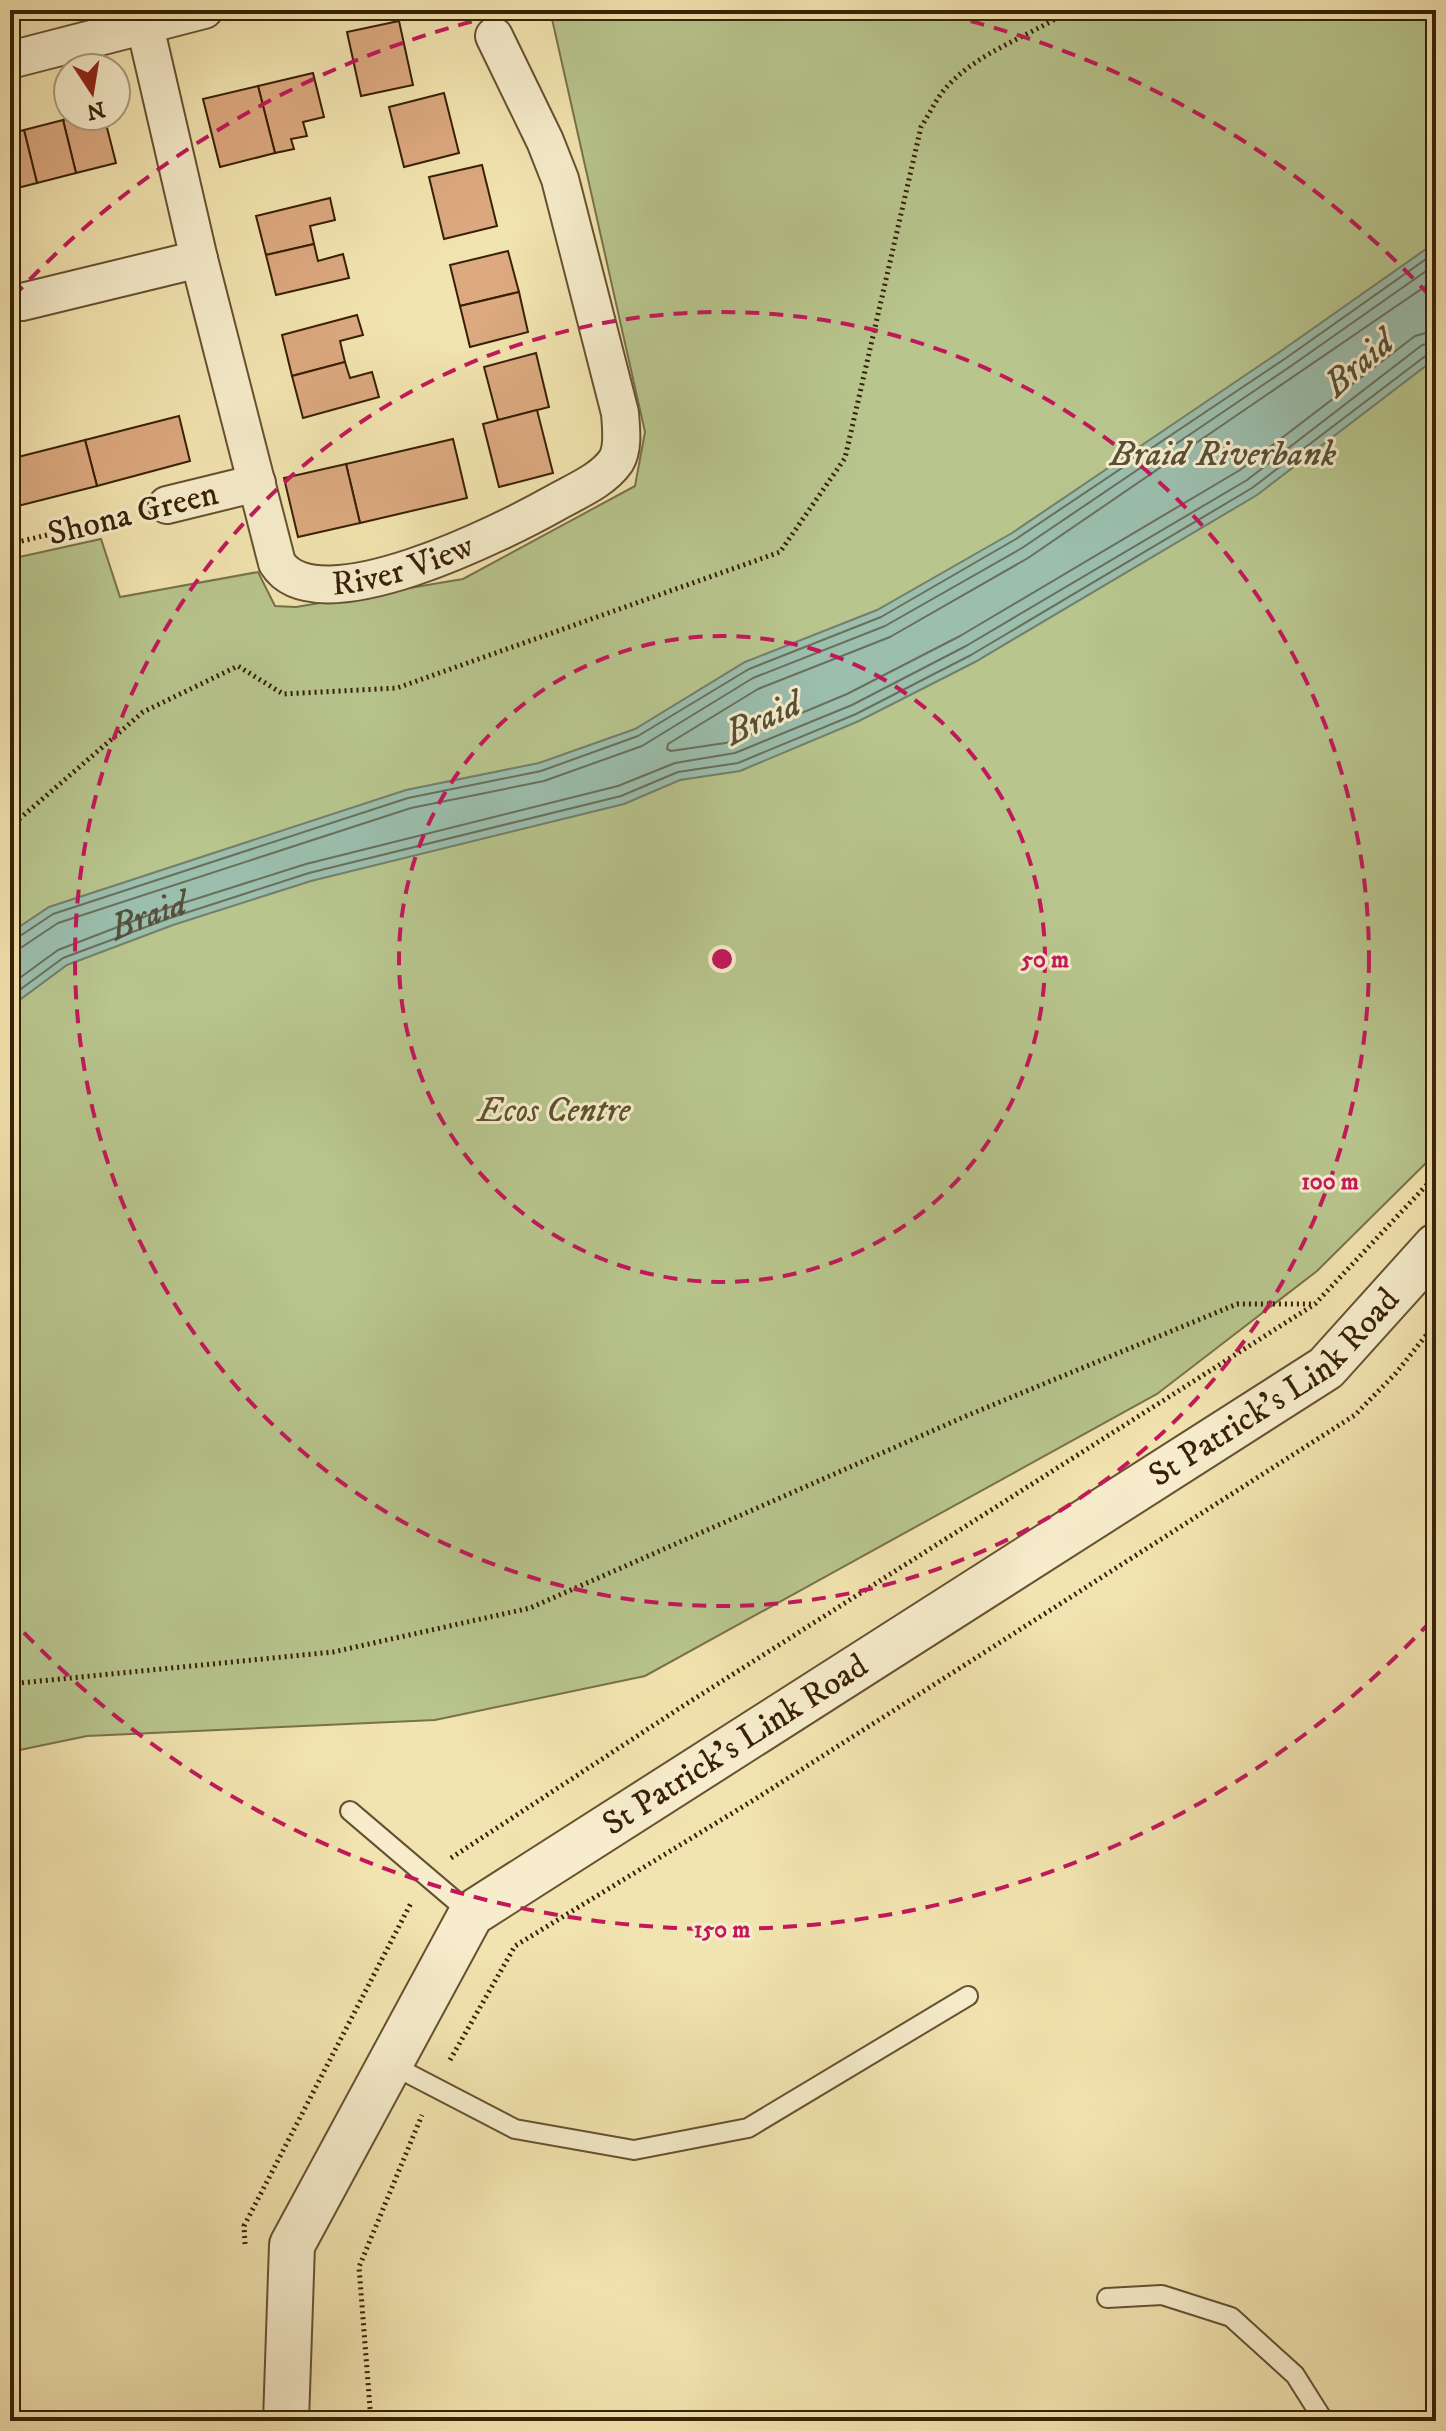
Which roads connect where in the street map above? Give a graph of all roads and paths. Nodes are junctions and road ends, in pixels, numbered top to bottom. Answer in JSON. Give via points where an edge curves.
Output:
{"nodes":[{"id":1,"x":204,"y":10,"type":"edge"},
{"id":2,"x":145,"y":26,"type":"junction"},
{"id":3,"x":494,"y":36,"type":"dead end"},
{"id":4,"x":10,"y":60,"type":"edge"},
{"id":5,"x":199,"y":259,"type":"junction"},
{"id":6,"x":22,"y":302,"type":"dead end"},
{"id":7,"x":257,"y":483,"type":"junction"},
{"id":8,"x":167,"y":505,"type":"joint"},
{"id":9,"x":10,"y":544,"type":"edge"},
{"id":10,"x":1436,"y":1246,"type":"edge"},
{"id":11,"x":1315,"y":1304,"type":"dead end"},
{"id":12,"x":1436,"y":1323,"type":"edge"},
{"id":13,"x":10,"y":1684,"type":"edge"},
{"id":14,"x":350,"y":1811,"type":"dead end"},
{"id":15,"x":471,"y":1914,"type":"junction"},
{"id":16,"x":968,"y":1996,"type":"dead end"},
{"id":17,"x":390,"y":2064,"type":"junction"},
{"id":18,"x":434,"y":2087,"type":"junction"},
{"id":19,"x":1107,"y":2298,"type":"dead end"},
{"id":20,"x":286,"y":2421,"type":"edge"},
{"id":21,"x":371,"y":2421,"type":"edge"},
{"id":22,"x":1324,"y":2421,"type":"edge"}],
"edges":[{"from":1,"to":2,"type":"street"},
{"from":2,"to":4,"type":"street"},
{"from":2,"to":5,"type":"street","name":"River View"},
{"from":3,"to":7,"type":"street","name":"River View","via":[[560,179],[620,413],[618,458],[600,477],[510,528],[419,567],[331,583],[313,584],[284,573]]},
{"from":5,"to":6,"type":"street"},
{"from":5,"to":7,"type":"street","name":"River View"},
{"from":7,"to":8,"type":"street","name":"Shona Green"},
{"from":8,"to":9,"type":"path","name":"Shona Green"},
{"from":10,"to":15,"type":"street","name":"St Patrick’s Link Road","via":[[1326,1368]]},
{"from":11,"to":13,"type":"path","via":[[1237,1304],[966,1416],[530,1608],[333,1652]]},
{"from":12,"to":18,"type":"path","via":[[1355,1415],[757,1798],[515,1946]]},
{"from":14,"to":15,"type":"lane"},
{"from":15,"to":17,"type":"street","name":"St Patrick’s Link Road"},
{"from":16,"to":18,"type":"lane","via":[[748,2128],[634,2150],[515,2129]]},
{"from":17,"to":18,"type":"lane"},
{"from":17,"to":20,"type":"street","name":"St Patrick’s Link Road","via":[[292,2245]]},
{"from":18,"to":21,"type":"path","via":[[359,2267]]},
{"from":19,"to":22,"type":"lane","via":[[1162,2295],[1231,2317],[1295,2375]]}]}
